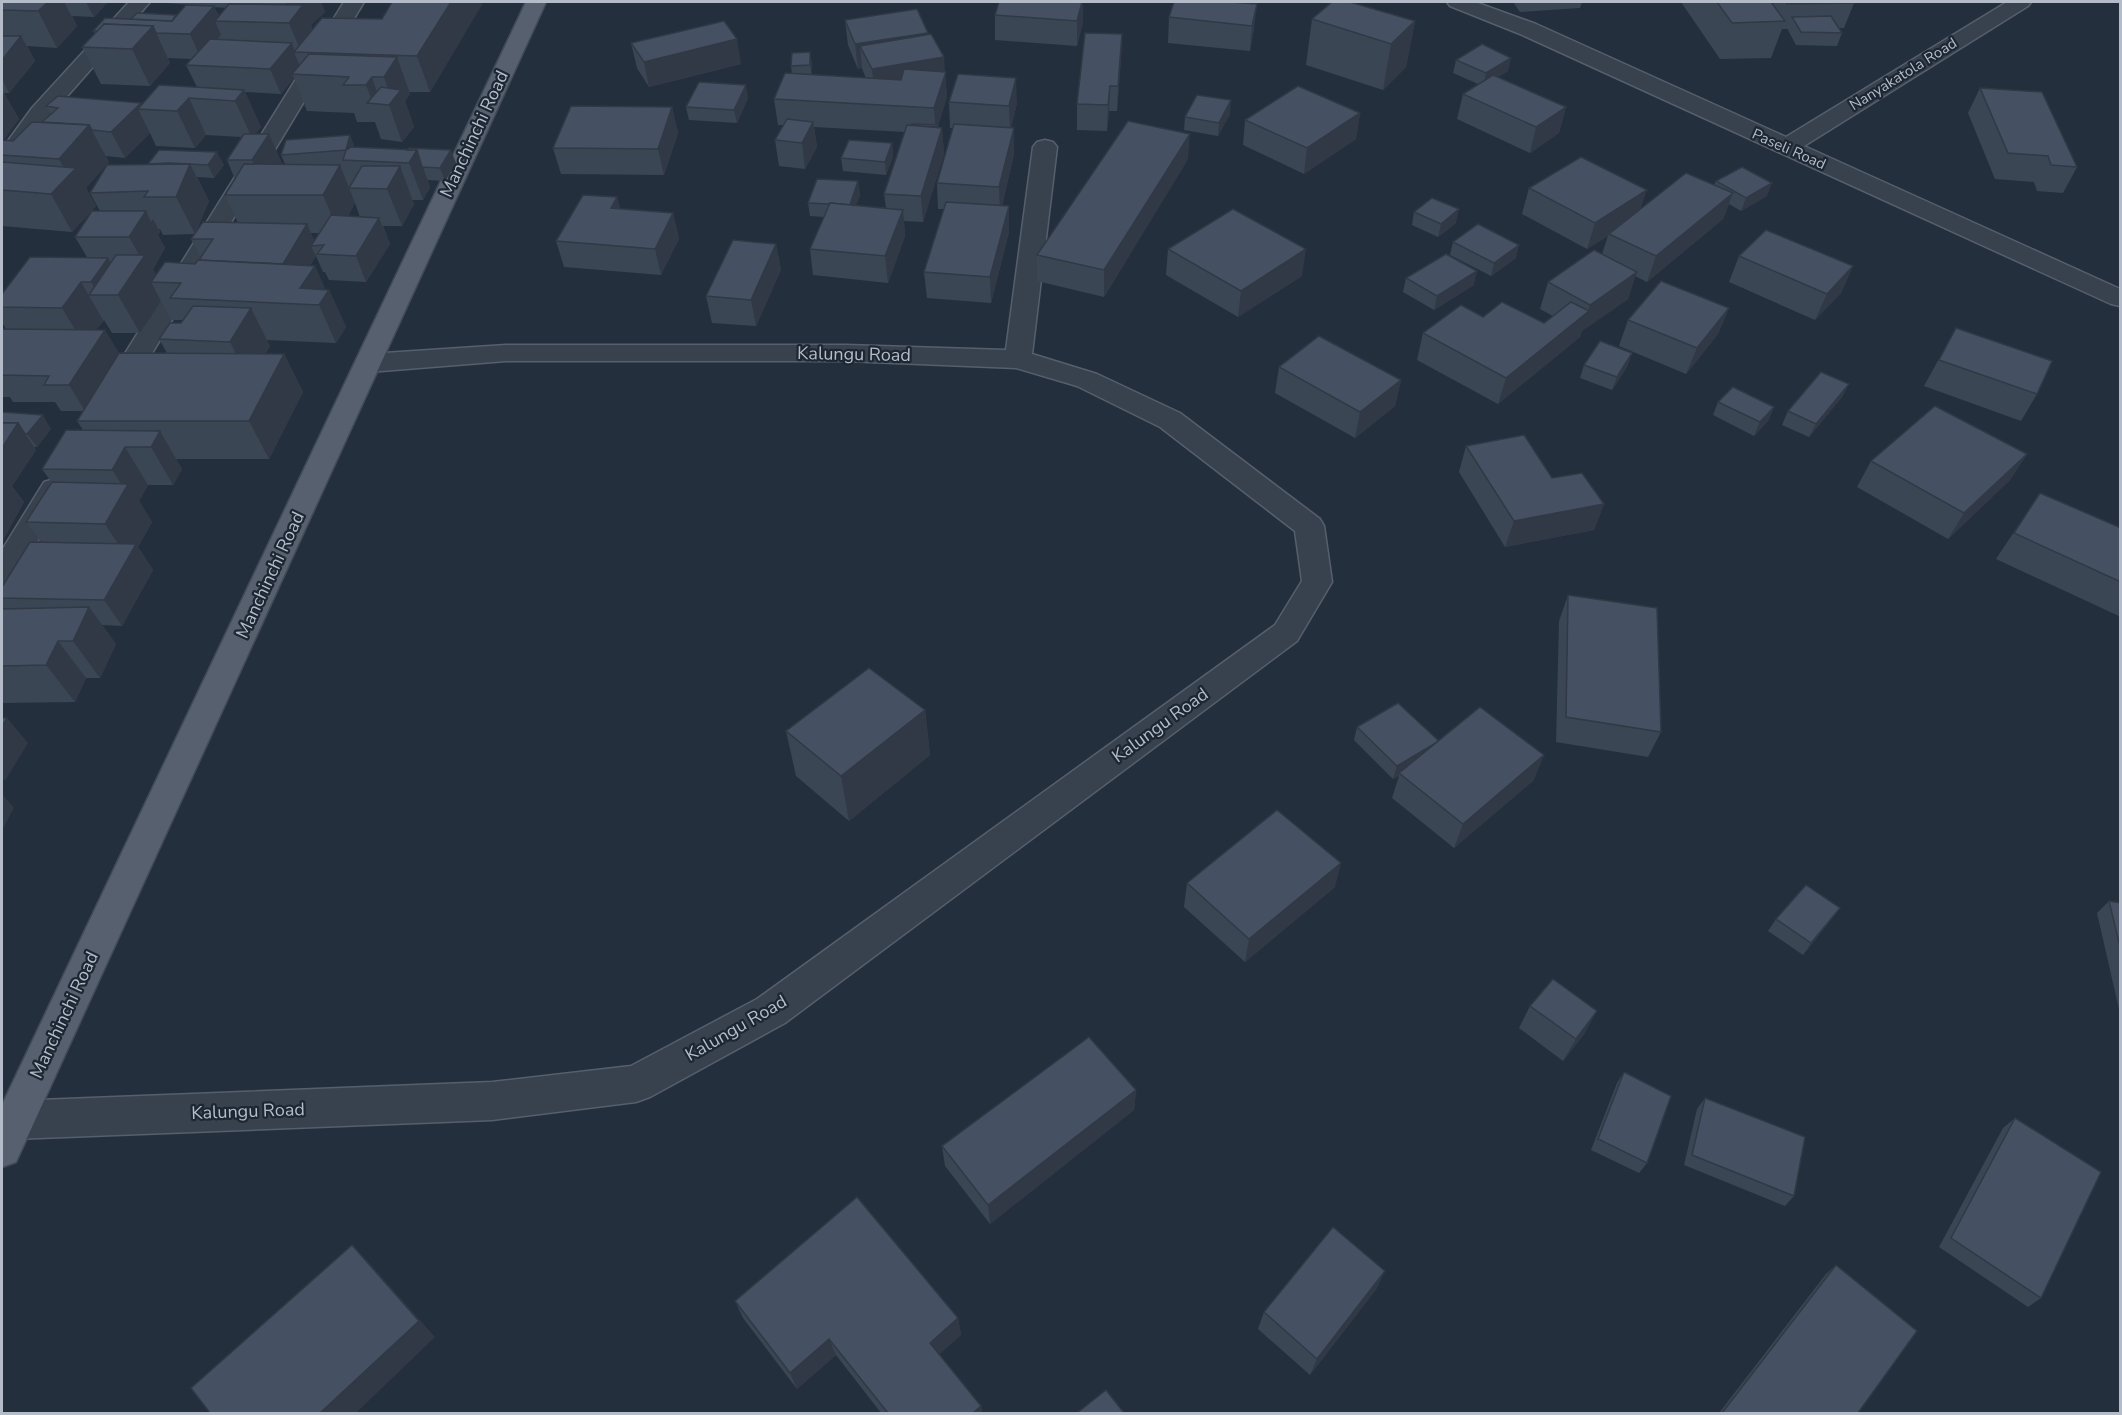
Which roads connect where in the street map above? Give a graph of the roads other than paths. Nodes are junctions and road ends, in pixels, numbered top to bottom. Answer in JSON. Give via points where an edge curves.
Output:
{"nodes":[{"id":1,"x":140,"y":2,"type":"edge"},
{"id":2,"x":354,"y":2,"type":"edge"},
{"id":3,"x":536,"y":2,"type":"edge"},
{"id":4,"x":1457,"y":2,"type":"edge"},
{"id":5,"x":2021,"y":2,"type":"edge"},
{"id":6,"x":1045,"y":147,"type":"dead end"},
{"id":7,"x":1786,"y":147,"type":"junction"},
{"id":8,"x":2,"y":164,"type":"edge"},
{"id":9,"x":2121,"y":298,"type":"edge"},
{"id":10,"x":1018,"y":359,"type":"junction"},
{"id":11,"x":369,"y":363,"type":"junction"},
{"id":12,"x":104,"y":409,"type":"edge"},
{"id":13,"x":68,"y":467,"type":"edge"},
{"id":14,"x":2,"y":574,"type":"edge"},
{"id":15,"x":8,"y":1134,"type":"edge"}],
"edges":[{"from":1,"to":8,"type":"street","via":[[40,113]]},
{"from":2,"to":12,"type":"street"},
{"from":3,"to":11,"type":"main road","name":"Manchinchi Road"},
{"from":4,"to":7,"type":"street","name":"Paseli Road","via":[[1528,29]]},
{"from":5,"to":7,"type":"street","name":"Nanyakatola Road"},
{"from":6,"to":10,"type":"street"},
{"from":7,"to":9,"type":"street","name":"Paseli Road"},
{"from":10,"to":11,"type":"street","name":"Kalungu Road","via":[[846,353],[506,353]]},
{"from":10,"to":15,"type":"street","name":"Kalungu Road","via":[[1087,380],[1170,420],[1309,526],[1317,582],[1286,633],[771,1011],[636,1084],[492,1101]]},
{"from":11,"to":15,"type":"main road","name":"Manchinchi Road"},
{"from":13,"to":14,"type":"street"}]}
